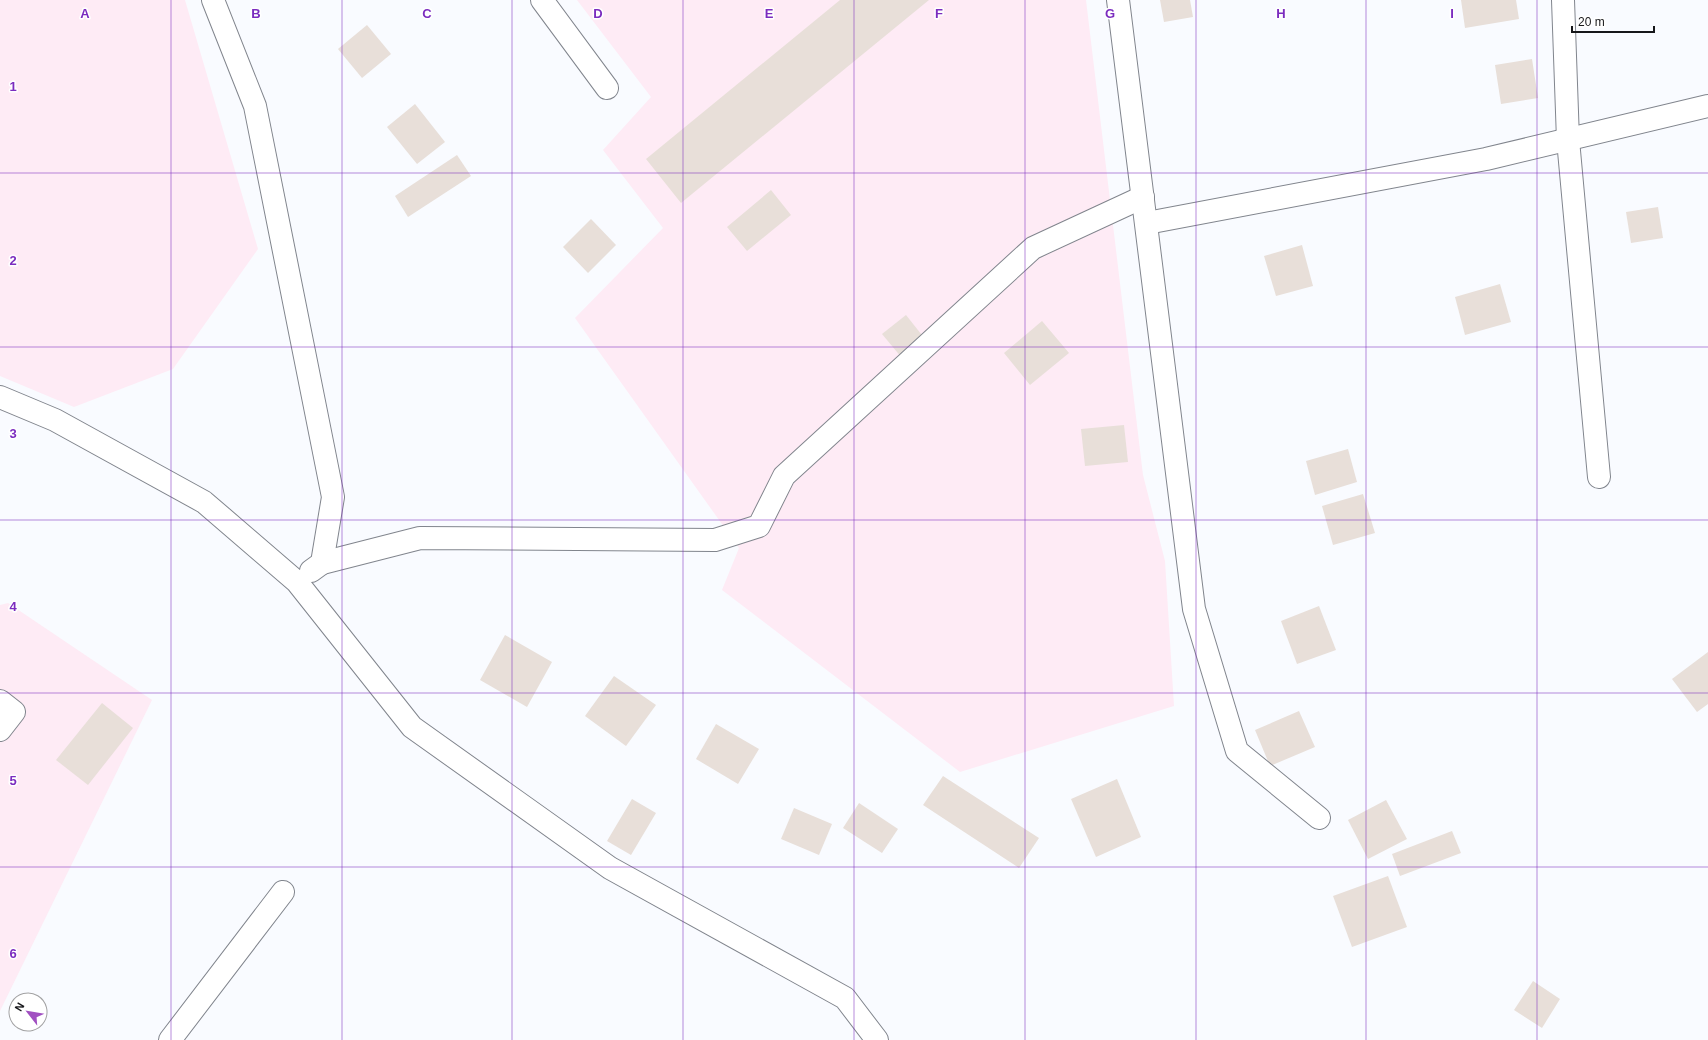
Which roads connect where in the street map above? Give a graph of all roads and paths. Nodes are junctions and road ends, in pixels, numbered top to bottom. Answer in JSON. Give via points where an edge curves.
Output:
{"nodes":[{"id":1,"x":213,"y":0,"type":"edge"},
{"id":2,"x":542,"y":0,"type":"edge"},
{"id":3,"x":1118,"y":0,"type":"edge"},
{"id":4,"x":1563,"y":0,"type":"edge"},
{"id":5,"x":607,"y":88,"type":"dead end"},
{"id":6,"x":1708,"y":106,"type":"edge"},
{"id":7,"x":1568,"y":140,"type":"junction"},
{"id":8,"x":1143,"y":197,"type":"junction"},
{"id":9,"x":1146,"y":223,"type":"junction"},
{"id":10,"x":0,"y":397,"type":"edge"},
{"id":11,"x":1599,"y":478,"type":"dead end"},
{"id":12,"x":322,"y":563,"type":"junction"},
{"id":13,"x":297,"y":582,"type":"junction"},
{"id":14,"x":0,"y":701,"type":"edge"},
{"id":15,"x":0,"y":730,"type":"edge"},
{"id":16,"x":1319,"y":818,"type":"dead end"},
{"id":17,"x":283,"y":892,"type":"dead end"},
{"id":18,"x":170,"y":1040,"type":"edge"},
{"id":19,"x":877,"y":1040,"type":"edge"}],
"edges":[{"from":1,"to":12,"type":"street","via":[[255,106],[333,496]]},
{"from":2,"to":5,"type":"street"},
{"from":3,"to":8,"type":"street"},
{"from":4,"to":7,"type":"street"},
{"from":6,"to":7,"type":"street"},
{"from":7,"to":9,"type":"street","via":[[1486,159]]},
{"from":7,"to":11,"type":"street"},
{"from":8,"to":9,"type":"street"},
{"from":8,"to":12,"type":"street","via":[[1033,248],[784,476],[759,526],[715,540],[420,538]]},
{"from":9,"to":16,"type":"street","via":[[1194,608],[1237,751]]},
{"from":10,"to":13,"type":"street","via":[[55,420],[204,502]]},
{"from":12,"to":13,"type":"street"},
{"from":13,"to":19,"type":"street","via":[[412,727],[610,868],[845,998]]},
{"from":14,"to":15,"type":"street","via":[[14,712]]},
{"from":17,"to":18,"type":"street"}]}
